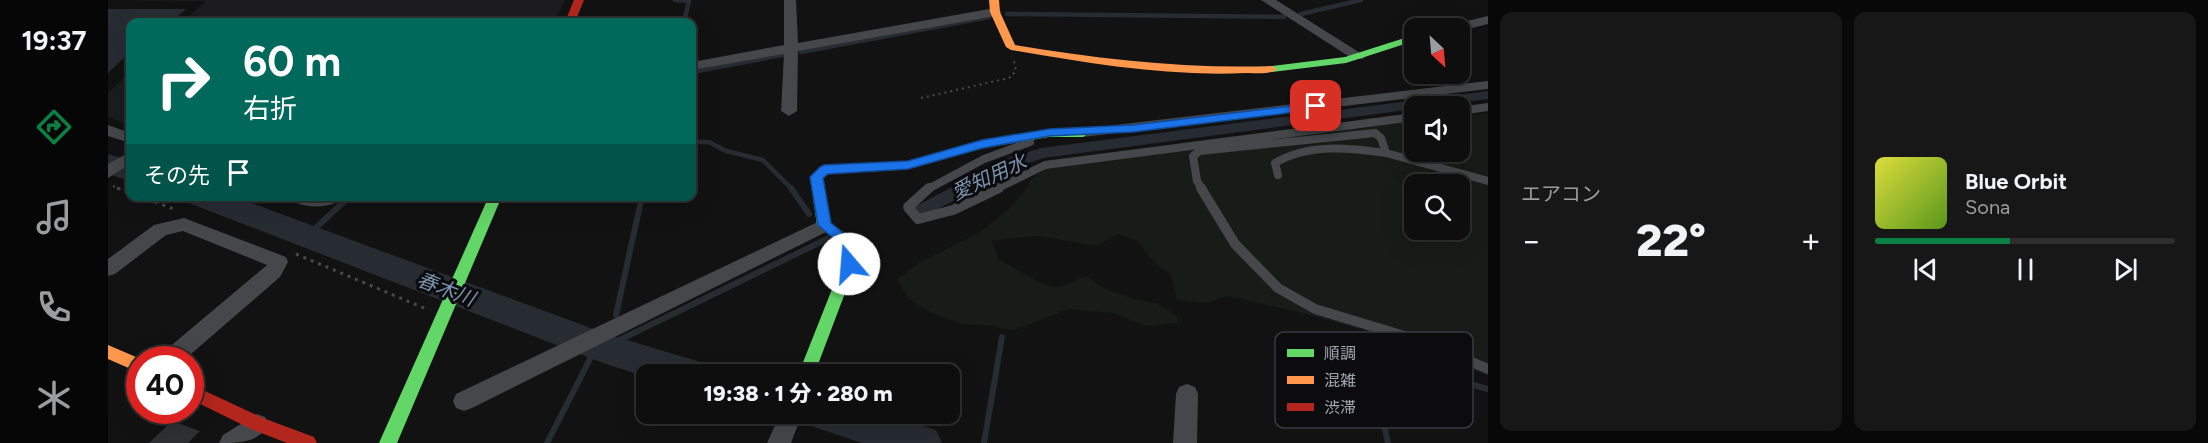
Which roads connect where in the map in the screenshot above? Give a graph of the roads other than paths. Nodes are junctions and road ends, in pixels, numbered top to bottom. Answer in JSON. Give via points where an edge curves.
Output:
{"nodes":[{"id":1,"x":579,"y":0,"type":"edge"},
{"id":2,"x":790,"y":0,"type":"edge"},
{"id":3,"x":1267,"y":0,"type":"edge"},
{"id":4,"x":994,"y":6,"type":"edge"},
{"id":5,"x":572,"y":18,"type":"edge"},
{"id":6,"x":1488,"y":20,"type":"edge"},
{"id":7,"x":1470,"y":24,"type":"edge"},
{"id":8,"x":1404,"y":40,"type":"edge"},
{"id":9,"x":792,"y":49,"type":"junction"},
{"id":10,"x":1358,"y":56,"type":"junction"},
{"id":11,"x":696,"y":65,"type":"edge"},
{"id":12,"x":1488,"y":85,"type":"edge"},
{"id":13,"x":1488,"y":107,"type":"edge"},
{"id":14,"x":1470,"y":110,"type":"edge"},
{"id":15,"x":789,"y":111,"type":"dead end"},
{"id":16,"x":1404,"y":118,"type":"edge"},
{"id":17,"x":108,"y":130,"type":"edge"},
{"id":18,"x":1083,"y":133,"type":"junction"},
{"id":19,"x":126,"y":137,"type":"edge"},
{"id":20,"x":1386,"y":153,"type":"junction"},
{"id":21,"x":126,"y":160,"type":"edge"},
{"id":22,"x":108,"y":172,"type":"edge"},
{"id":23,"x":1278,"y":175,"type":"dead end"},
{"id":24,"x":1488,"y":181,"type":"edge"},
{"id":25,"x":494,"y":201,"type":"edge"},
{"id":26,"x":824,"y":225,"type":"junction"},
{"id":27,"x":108,"y":269,"type":"edge"},
{"id":28,"x":1391,"y":332,"type":"edge"},
{"id":29,"x":186,"y":346,"type":"edge"},
{"id":30,"x":108,"y":352,"type":"edge"},
{"id":31,"x":126,"y":360,"type":"edge"},
{"id":32,"x":1473,"y":363,"type":"edge"},
{"id":33,"x":810,"y":364,"type":"edge"},
{"id":34,"x":1488,"y":369,"type":"edge"},
{"id":35,"x":1187,"y":394,"type":"dead end"},
{"id":36,"x":204,"y":398,"type":"edge"},
{"id":37,"x":464,"y":401,"type":"dead end"},
{"id":38,"x":257,"y":424,"type":"junction"},
{"id":39,"x":787,"y":424,"type":"edge"},
{"id":40,"x":231,"y":443,"type":"edge"},
{"id":41,"x":308,"y":443,"type":"edge"},
{"id":42,"x":388,"y":443,"type":"edge"},
{"id":43,"x":779,"y":443,"type":"edge"},
{"id":44,"x":1185,"y":443,"type":"edge"}],
"edges":[{"from":1,"to":5,"type":"street"},
{"from":2,"to":9,"type":"street"},
{"from":3,"to":10,"type":"street"},
{"from":4,"to":9,"type":"street"},
{"from":4,"to":10,"type":"street","via":[[1011,47],[1094,61],[1193,70],[1282,68]]},
{"from":6,"to":7,"type":"street"},
{"from":8,"to":10,"type":"street"},
{"from":9,"to":11,"type":"street"},
{"from":9,"to":15,"type":"street"},
{"from":12,"to":18,"type":"lane"},
{"from":13,"to":14,"type":"lane"},
{"from":16,"to":18,"type":"lane","via":[[1045,165],[954,210],[918,219],[908,207],[930,187],[984,159],[1024,143]]},
{"from":17,"to":19,"type":"street"},
{"from":18,"to":26,"type":"street","via":[[1049,133],[982,144],[908,165],[824,170],[816,177]]},
{"from":20,"to":23,"type":"lane","via":[[1346,148],[1298,153],[1275,163]]},
{"from":20,"to":24,"type":"lane"},
{"from":20,"to":28,"type":"lane","via":[[1375,133],[1200,151],[1193,156],[1197,181],[1235,244],[1278,288],[1315,309]]},
{"from":21,"to":22,"type":"street"},
{"from":25,"to":42,"type":"street"},
{"from":26,"to":33,"type":"street","via":[[847,242],[849,264]]},
{"from":26,"to":37,"type":"street"},
{"from":27,"to":29,"type":"street","via":[[160,230],[184,224],[279,262],[273,272]]},
{"from":30,"to":31,"type":"street"},
{"from":32,"to":34,"type":"lane"},
{"from":35,"to":44,"type":"street"},
{"from":36,"to":38,"type":"street"},
{"from":38,"to":40,"type":"street"},
{"from":38,"to":41,"type":"street"},
{"from":39,"to":43,"type":"street"}]}
